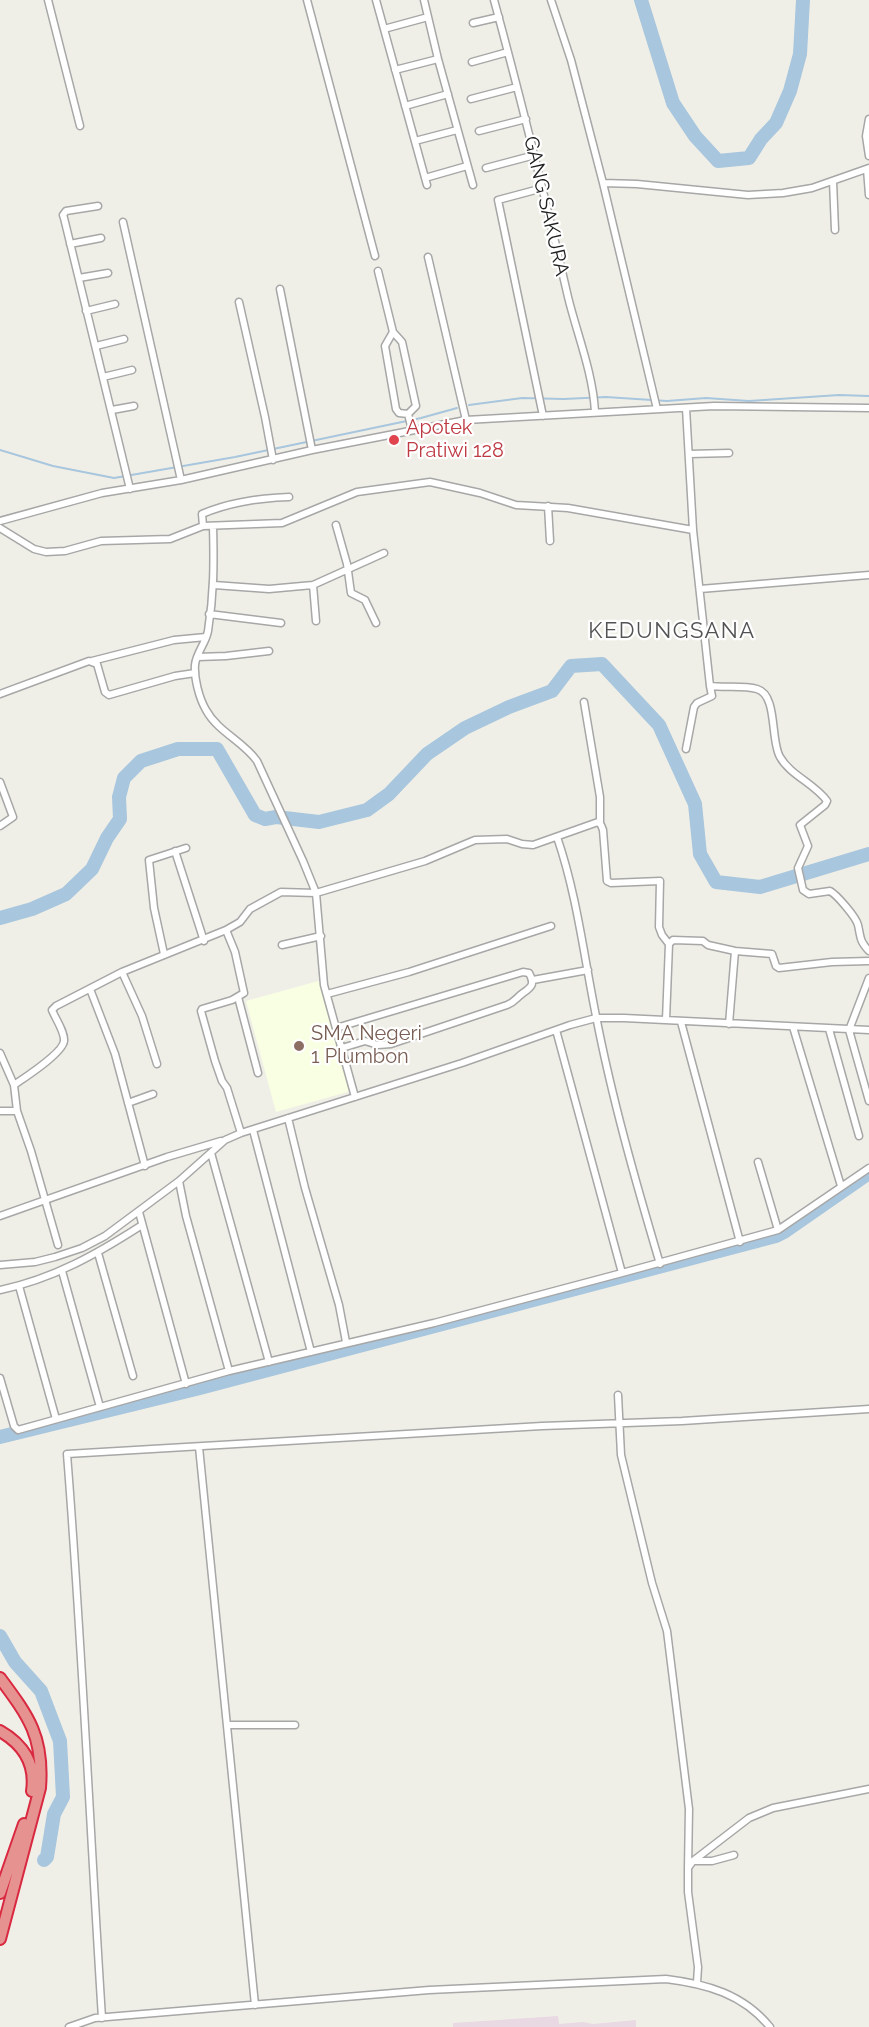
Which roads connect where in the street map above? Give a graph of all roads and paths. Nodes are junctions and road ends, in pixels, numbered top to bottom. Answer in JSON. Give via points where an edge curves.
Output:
{"nodes":[{"id":1,"x":48,"y":0,"type":"edge"},
{"id":2,"x":307,"y":0,"type":"edge"},
{"id":3,"x":376,"y":0,"type":"edge"},
{"id":4,"x":424,"y":0,"type":"edge"},
{"id":5,"x":494,"y":0,"type":"edge"},
{"id":6,"x":552,"y":0,"type":"edge"},
{"id":7,"x":499,"y":16,"type":"junction"},
{"id":8,"x":428,"y":17,"type":"junction"},
{"id":9,"x":473,"y":23,"type":"dead end"},
{"id":10,"x":384,"y":29,"type":"junction"},
{"id":11,"x":508,"y":52,"type":"junction"},
{"id":12,"x":438,"y":59,"type":"junction"},
{"id":13,"x":472,"y":62,"type":"dead end"},
{"id":14,"x":395,"y":70,"type":"junction"},
{"id":15,"x":517,"y":87,"type":"junction"},
{"id":16,"x":448,"y":94,"type":"junction"},
{"id":17,"x":471,"y":99,"type":"dead end"},
{"id":18,"x":405,"y":105,"type":"junction"},
{"id":19,"x":526,"y":119,"type":"junction"},
{"id":20,"x":869,"y":119,"type":"edge"},
{"id":21,"x":80,"y":126,"type":"dead end"},
{"id":22,"x":457,"y":130,"type":"junction"},
{"id":23,"x":479,"y":131,"type":"dead end"},
{"id":24,"x":415,"y":141,"type":"junction"},
{"id":25,"x":535,"y":154,"type":"junction"},
{"id":26,"x":869,"y":156,"type":"edge"},
{"id":27,"x":467,"y":166,"type":"junction"},
{"id":28,"x":486,"y":168,"type":"dead end"},
{"id":29,"x":868,"y":169,"type":"edge"},
{"id":30,"x":833,"y":181,"type":"junction"},
{"id":31,"x":603,"y":183,"type":"junction"},
{"id":32,"x":473,"y":185,"type":"dead end"},
{"id":33,"x":543,"y":188,"type":"junction"},
{"id":34,"x":869,"y":195,"type":"edge"},
{"id":35,"x":98,"y":206,"type":"dead end"},
{"id":36,"x":123,"y":222,"type":"dead end"},
{"id":37,"x":835,"y":230,"type":"dead end"},
{"id":38,"x":101,"y":238,"type":"dead end"},
{"id":39,"x":70,"y":244,"type":"junction"},
{"id":40,"x":375,"y":256,"type":"dead end"},
{"id":41,"x":428,"y":257,"type":"dead end"},
{"id":42,"x":378,"y":271,"type":"dead end"},
{"id":43,"x":108,"y":273,"type":"dead end"},
{"id":44,"x":79,"y":278,"type":"junction"},
{"id":45,"x":280,"y":289,"type":"dead end"},
{"id":46,"x":239,"y":302,"type":"dead end"},
{"id":47,"x":115,"y":304,"type":"dead end"},
{"id":48,"x":86,"y":311,"type":"junction"},
{"id":49,"x":393,"y":332,"type":"junction"},
{"id":50,"x":124,"y":339,"type":"dead end"},
{"id":51,"x":96,"y":346,"type":"junction"},
{"id":52,"x":132,"y":370,"type":"dead end"},
{"id":53,"x":103,"y":377,"type":"junction"},
{"id":54,"x":656,"y":404,"type":"junction"},
{"id":55,"x":134,"y":406,"type":"dead end"},
{"id":56,"x":595,"y":408,"type":"junction"},
{"id":57,"x":686,"y":408,"type":"junction"},
{"id":58,"x":869,"y":408,"type":"edge"},
{"id":59,"x":112,"y":410,"type":"junction"},
{"id":60,"x":543,"y":416,"type":"junction"},
{"id":61,"x":466,"y":420,"type":"junction"},
{"id":62,"x":410,"y":421,"type":"junction"},
{"id":63,"x":311,"y":447,"type":"junction"},
{"id":64,"x":729,"y":453,"type":"dead end"},
{"id":65,"x":689,"y":454,"type":"junction"},
{"id":66,"x":273,"y":460,"type":"junction"},
{"id":67,"x":180,"y":477,"type":"junction"},
{"id":68,"x":129,"y":486,"type":"junction"},
{"id":69,"x":289,"y":497,"type":"dead end"},
{"id":70,"x":548,"y":506,"type":"junction"},
{"id":71,"x":0,"y":521,"type":"edge"},
{"id":72,"x":336,"y":525,"type":"dead end"},
{"id":73,"x":203,"y":526,"type":"junction"},
{"id":74,"x":213,"y":526,"type":"junction"},
{"id":75,"x":0,"y":528,"type":"edge"},
{"id":76,"x":693,"y":530,"type":"junction"},
{"id":77,"x":550,"y":541,"type":"dead end"},
{"id":78,"x":384,"y":553,"type":"dead end"},
{"id":79,"x":348,"y":570,"type":"junction"},
{"id":80,"x":869,"y":575,"type":"edge"},
{"id":81,"x":214,"y":585,"type":"junction"},
{"id":82,"x":313,"y":585,"type":"junction"},
{"id":83,"x":700,"y":589,"type":"junction"},
{"id":84,"x":209,"y":614,"type":"junction"},
{"id":85,"x":316,"y":621,"type":"dead end"},
{"id":86,"x":280,"y":623,"type":"dead end"},
{"id":87,"x":376,"y":623,"type":"dead end"},
{"id":88,"x":206,"y":637,"type":"junction"},
{"id":89,"x":269,"y":651,"type":"dead end"},
{"id":90,"x":198,"y":657,"type":"junction"},
{"id":91,"x":92,"y":661,"type":"junction"},
{"id":92,"x":195,"y":673,"type":"junction"},
{"id":93,"x":711,"y":686,"type":"junction"},
{"id":94,"x":0,"y":694,"type":"edge"},
{"id":95,"x":584,"y":702,"type":"dead end"},
{"id":96,"x":686,"y":749,"type":"dead end"},
{"id":97,"x":0,"y":783,"type":"edge"},
{"id":98,"x":600,"y":823,"type":"junction"},
{"id":99,"x":0,"y":826,"type":"edge"},
{"id":100,"x":557,"y":837,"type":"junction"},
{"id":101,"x":186,"y":848,"type":"dead end"},
{"id":102,"x":175,"y":851,"type":"junction"},
{"id":103,"x":316,"y":893,"type":"junction"},
{"id":104,"x":551,"y":926,"type":"dead end"},
{"id":105,"x":226,"y":930,"type":"junction"},
{"id":106,"x":321,"y":936,"type":"junction"},
{"id":107,"x":204,"y":941,"type":"junction"},
{"id":108,"x":669,"y":944,"type":"junction"},
{"id":109,"x":282,"y":945,"type":"dead end"},
{"id":110,"x":735,"y":951,"type":"junction"},
{"id":111,"x":869,"y":951,"type":"edge"},
{"id":112,"x":164,"y":954,"type":"junction"},
{"id":113,"x":869,"y":961,"type":"edge"},
{"id":114,"x":588,"y":970,"type":"junction"},
{"id":115,"x":122,"y":972,"type":"junction"},
{"id":116,"x":869,"y":978,"type":"edge"},
{"id":117,"x":533,"y":980,"type":"junction"},
{"id":118,"x":90,"y":989,"type":"junction"},
{"id":119,"x":327,"y":994,"type":"junction"},
{"id":120,"x":238,"y":997,"type":"junction"},
{"id":121,"x":596,"y":1018,"type":"junction"},
{"id":122,"x":666,"y":1020,"type":"junction"},
{"id":123,"x":681,"y":1022,"type":"junction"},
{"id":124,"x":729,"y":1024,"type":"junction"},
{"id":125,"x":793,"y":1027,"type":"junction"},
{"id":126,"x":336,"y":1029,"type":"junction"},
{"id":127,"x":556,"y":1029,"type":"junction"},
{"id":128,"x":829,"y":1029,"type":"junction"},
{"id":129,"x":849,"y":1030,"type":"junction"},
{"id":130,"x":869,"y":1030,"type":"edge"},
{"id":131,"x":342,"y":1048,"type":"junction"},
{"id":132,"x":0,"y":1053,"type":"edge"},
{"id":133,"x":157,"y":1064,"type":"dead end"},
{"id":134,"x":258,"y":1073,"type":"dead end"},
{"id":135,"x":14,"y":1085,"type":"junction"},
{"id":136,"x":153,"y":1094,"type":"dead end"},
{"id":137,"x":355,"y":1097,"type":"junction"},
{"id":138,"x":869,"y":1101,"type":"edge"},
{"id":139,"x":128,"y":1103,"type":"junction"},
{"id":140,"x":0,"y":1111,"type":"edge"},
{"id":141,"x":17,"y":1111,"type":"junction"},
{"id":142,"x":288,"y":1118,"type":"junction"},
{"id":143,"x":253,"y":1130,"type":"junction"},
{"id":144,"x":241,"y":1133,"type":"junction"},
{"id":145,"x":859,"y":1136,"type":"dead end"},
{"id":146,"x":225,"y":1140,"type":"junction"},
{"id":147,"x":211,"y":1153,"type":"junction"},
{"id":148,"x":758,"y":1162,"type":"dead end"},
{"id":149,"x":145,"y":1166,"type":"junction"},
{"id":150,"x":869,"y":1168,"type":"edge"},
{"id":151,"x":179,"y":1181,"type":"junction"},
{"id":152,"x":841,"y":1186,"type":"junction"},
{"id":153,"x":44,"y":1201,"type":"junction"},
{"id":154,"x":139,"y":1212,"type":"junction"},
{"id":155,"x":0,"y":1216,"type":"edge"},
{"id":156,"x":142,"y":1225,"type":"junction"},
{"id":157,"x":778,"y":1230,"type":"junction"},
{"id":158,"x":740,"y":1242,"type":"junction"},
{"id":159,"x":58,"y":1245,"type":"dead end"},
{"id":160,"x":98,"y":1253,"type":"junction"},
{"id":161,"x":660,"y":1264,"type":"junction"},
{"id":162,"x":0,"y":1265,"type":"edge"},
{"id":163,"x":62,"y":1271,"type":"junction"},
{"id":164,"x":622,"y":1274,"type":"junction"},
{"id":165,"x":19,"y":1286,"type":"junction"},
{"id":166,"x":0,"y":1290,"type":"edge"},
{"id":167,"x":346,"y":1342,"type":"junction"},
{"id":168,"x":311,"y":1352,"type":"junction"},
{"id":169,"x":269,"y":1362,"type":"junction"},
{"id":170,"x":228,"y":1371,"type":"junction"},
{"id":171,"x":133,"y":1376,"type":"dead end"},
{"id":172,"x":0,"y":1378,"type":"edge"},
{"id":173,"x":186,"y":1384,"type":"junction"},
{"id":174,"x":618,"y":1395,"type":"dead end"},
{"id":175,"x":100,"y":1407,"type":"junction"},
{"id":176,"x":869,"y":1409,"type":"edge"},
{"id":177,"x":56,"y":1419,"type":"junction"},
{"id":178,"x":620,"y":1424,"type":"junction"},
{"id":179,"x":199,"y":1447,"type":"junction"},
{"id":180,"x":0,"y":1678,"type":"edge"},
{"id":181,"x":227,"y":1725,"type":"junction"},
{"id":182,"x":295,"y":1725,"type":"dead end"},
{"id":183,"x":0,"y":1731,"type":"edge"},
{"id":184,"x":869,"y":1789,"type":"edge"},
{"id":185,"x":734,"y":1855,"type":"dead end"},
{"id":186,"x":693,"y":1861,"type":"junction"},
{"id":187,"x":688,"y":1868,"type":"junction"},
{"id":188,"x":0,"y":1893,"type":"edge"},
{"id":189,"x":0,"y":1939,"type":"edge"},
{"id":190,"x":697,"y":1983,"type":"junction"},
{"id":191,"x":255,"y":2005,"type":"junction"},
{"id":192,"x":102,"y":2018,"type":"junction"},
{"id":193,"x":69,"y":2027,"type":"edge"},
{"id":194,"x":770,"y":2027,"type":"edge"}],
"edges":[{"from":1,"to":21,"type":"street"},
{"from":2,"to":40,"type":"street"},
{"from":3,"to":10,"type":"street"},
{"from":4,"to":8,"type":"street"},
{"from":5,"to":7,"type":"street","name":"GANG SAKURA"},
{"from":6,"to":31,"type":"street"},
{"from":7,"to":9,"type":"street"},
{"from":7,"to":11,"type":"street","name":"GANG SAKURA"},
{"from":8,"to":10,"type":"street"},
{"from":8,"to":12,"type":"street"},
{"from":10,"to":14,"type":"street"},
{"from":11,"to":13,"type":"street"},
{"from":11,"to":15,"type":"street","name":"GANG SAKURA"},
{"from":12,"to":14,"type":"street"},
{"from":12,"to":16,"type":"street"},
{"from":14,"to":18,"type":"street"},
{"from":15,"to":17,"type":"street"},
{"from":15,"to":19,"type":"street","name":"GANG SAKURA"},
{"from":16,"to":18,"type":"street"},
{"from":16,"to":22,"type":"street"},
{"from":18,"to":24,"type":"street"},
{"from":19,"to":23,"type":"street"},
{"from":19,"to":25,"type":"street","name":"GANG SAKURA"},
{"from":20,"to":26,"type":"street"},
{"from":22,"to":24,"type":"street"},
{"from":22,"to":27,"type":"street"},
{"from":24,"to":27,"type":"street","via":[[426,182]]},
{"from":25,"to":28,"type":"street"},
{"from":25,"to":33,"type":"street","name":"GANG SAKURA"},
{"from":27,"to":32,"type":"street"},
{"from":29,"to":30,"type":"street"},
{"from":29,"to":34,"type":"street"},
{"from":30,"to":31,"type":"street","via":[[802,190],[748,195]]},
{"from":30,"to":37,"type":"street"},
{"from":31,"to":54,"type":"street"},
{"from":33,"to":56,"type":"street","name":"GANG SAKURA"},
{"from":33,"to":60,"type":"street","via":[[498,200]]},
{"from":35,"to":39,"type":"street","via":[[64,213]]},
{"from":36,"to":67,"type":"street"},
{"from":38,"to":39,"type":"street"},
{"from":39,"to":44,"type":"street"},
{"from":41,"to":61,"type":"street"},
{"from":42,"to":49,"type":"street"},
{"from":43,"to":44,"type":"street"},
{"from":44,"to":48,"type":"street"},
{"from":45,"to":63,"type":"street"},
{"from":46,"to":66,"type":"street"},
{"from":47,"to":48,"type":"street"},
{"from":48,"to":51,"type":"street"},
{"from":49,"to":62,"type":"street","via":[[402,341],[416,406]]},
{"from":49,"to":62,"type":"street","via":[[385,345],[386,358],[396,409]]},
{"from":50,"to":51,"type":"street"},
{"from":51,"to":53,"type":"street"},
{"from":52,"to":53,"type":"street"},
{"from":53,"to":59,"type":"street"},
{"from":54,"to":56,"type":"street"},
{"from":54,"to":57,"type":"street"},
{"from":55,"to":59,"type":"street"},
{"from":56,"to":60,"type":"street"},
{"from":57,"to":58,"type":"street"},
{"from":57,"to":65,"type":"street"},
{"from":59,"to":68,"type":"street"},
{"from":60,"to":61,"type":"street"},
{"from":61,"to":62,"type":"street"},
{"from":62,"to":63,"type":"street"},
{"from":63,"to":66,"type":"street"},
{"from":64,"to":65,"type":"street"},
{"from":65,"to":76,"type":"street"},
{"from":66,"to":67,"type":"street"},
{"from":67,"to":68,"type":"street"},
{"from":68,"to":71,"type":"street"},
{"from":69,"to":73,"type":"street","via":[[225,505],[202,514]]},
{"from":70,"to":74,"type":"street","via":[[516,505],[456,487],[417,482],[357,492],[282,523]]},
{"from":70,"to":76,"type":"street"},
{"from":70,"to":77,"type":"street"},
{"from":72,"to":79,"type":"street"},
{"from":73,"to":74,"type":"street"},
{"from":73,"to":75,"type":"street","via":[[170,539],[101,541],[55,552],[31,548]]},
{"from":74,"to":81,"type":"street"},
{"from":76,"to":83,"type":"street"},
{"from":78,"to":79,"type":"street"},
{"from":79,"to":82,"type":"street"},
{"from":79,"to":87,"type":"street","via":[[351,594],[365,600]]},
{"from":80,"to":83,"type":"street"},
{"from":81,"to":82,"type":"street","via":[[269,589]]},
{"from":81,"to":84,"type":"street"},
{"from":82,"to":85,"type":"street"},
{"from":83,"to":93,"type":"street"},
{"from":84,"to":86,"type":"street"},
{"from":84,"to":88,"type":"street"},
{"from":88,"to":90,"type":"street"},
{"from":88,"to":91,"type":"street","via":[[174,639]]},
{"from":89,"to":90,"type":"street"},
{"from":90,"to":92,"type":"street"},
{"from":91,"to":92,"type":"street","via":[[98,664],[109,695]]},
{"from":91,"to":94,"type":"street"},
{"from":92,"to":103,"type":"street","via":[[206,710],[220,728],[252,754],[261,770]]},
{"from":93,"to":96,"type":"street","via":[[712,696],[694,707]]},
{"from":93,"to":111,"type":"street","via":[[753,688],[764,693],[781,758],[826,800],[801,824],[808,847],[798,870],[803,888],[807,894],[826,890],[836,895],[856,921],[860,940]]},
{"from":95,"to":98,"type":"street","via":[[600,797]]},
{"from":97,"to":99,"type":"street","via":[[13,818]]},
{"from":98,"to":100,"type":"street"},
{"from":98,"to":108,"type":"street","via":[[607,881],[660,881],[659,927]]},
{"from":100,"to":103,"type":"street","via":[[533,845],[507,839],[475,840],[425,861]]},
{"from":100,"to":114,"type":"street"},
{"from":101,"to":102,"type":"street"},
{"from":102,"to":107,"type":"street"},
{"from":102,"to":112,"type":"street","via":[[149,860]]},
{"from":103,"to":105,"type":"street","via":[[281,892],[250,909],[240,922]]},
{"from":103,"to":106,"type":"street"},
{"from":104,"to":119,"type":"street","via":[[410,972]]},
{"from":105,"to":107,"type":"street"},
{"from":105,"to":120,"type":"street","via":[[244,992]]},
{"from":106,"to":109,"type":"street"},
{"from":106,"to":119,"type":"street"},
{"from":107,"to":112,"type":"street"},
{"from":108,"to":110,"type":"street","via":[[673,940],[703,941]]},
{"from":108,"to":122,"type":"street"},
{"from":110,"to":113,"type":"street","via":[[772,954],[779,968]]},
{"from":110,"to":124,"type":"street"},
{"from":112,"to":115,"type":"street"},
{"from":114,"to":117,"type":"street"},
{"from":114,"to":121,"type":"street"},
{"from":115,"to":118,"type":"street"},
{"from":115,"to":133,"type":"street","via":[[142,1016]]},
{"from":116,"to":129,"type":"street"},
{"from":117,"to":126,"type":"street","via":[[530,973],[523,972]]},
{"from":117,"to":131,"type":"street","via":[[531,988],[507,1005],[391,1044],[364,1041]]},
{"from":118,"to":135,"type":"street","via":[[53,1008],[65,1039],[63,1045]]},
{"from":118,"to":139,"type":"street","via":[[109,1035]]},
{"from":119,"to":126,"type":"street"},
{"from":120,"to":134,"type":"street"},
{"from":120,"to":144,"type":"street","via":[[201,1011]]},
{"from":121,"to":122,"type":"street"},
{"from":121,"to":127,"type":"street"},
{"from":121,"to":161,"type":"street"},
{"from":122,"to":123,"type":"street"},
{"from":123,"to":124,"type":"street"},
{"from":123,"to":158,"type":"street"},
{"from":124,"to":125,"type":"street"},
{"from":125,"to":128,"type":"street"},
{"from":125,"to":152,"type":"street"},
{"from":126,"to":131,"type":"street"},
{"from":127,"to":137,"type":"street"},
{"from":127,"to":164,"type":"street"},
{"from":128,"to":129,"type":"street"},
{"from":128,"to":145,"type":"street"},
{"from":129,"to":130,"type":"street"},
{"from":129,"to":138,"type":"street"},
{"from":131,"to":137,"type":"street"},
{"from":132,"to":135,"type":"street"},
{"from":135,"to":141,"type":"street"},
{"from":136,"to":139,"type":"street"},
{"from":137,"to":142,"type":"street"},
{"from":139,"to":149,"type":"street"},
{"from":140,"to":141,"type":"street"},
{"from":141,"to":153,"type":"street"},
{"from":142,"to":143,"type":"street"},
{"from":142,"to":167,"type":"street"},
{"from":143,"to":144,"type":"street"},
{"from":143,"to":168,"type":"street"},
{"from":144,"to":146,"type":"street"},
{"from":146,"to":147,"type":"street"},
{"from":146,"to":149,"type":"street"},
{"from":147,"to":151,"type":"street"},
{"from":147,"to":169,"type":"street"},
{"from":148,"to":157,"type":"street"},
{"from":149,"to":153,"type":"street"},
{"from":150,"to":152,"type":"street"},
{"from":151,"to":154,"type":"street"},
{"from":151,"to":170,"type":"street"},
{"from":152,"to":157,"type":"street"},
{"from":153,"to":155,"type":"street"},
{"from":153,"to":159,"type":"street"},
{"from":154,"to":156,"type":"street"},
{"from":154,"to":162,"type":"street","via":[[82,1248],[35,1262]]},
{"from":156,"to":160,"type":"street"},
{"from":156,"to":173,"type":"street"},
{"from":157,"to":158,"type":"street"},
{"from":158,"to":161,"type":"street"},
{"from":160,"to":163,"type":"street"},
{"from":160,"to":171,"type":"street"},
{"from":161,"to":164,"type":"street"},
{"from":163,"to":165,"type":"street"},
{"from":163,"to":175,"type":"street"},
{"from":164,"to":167,"type":"street"},
{"from":165,"to":166,"type":"street"},
{"from":165,"to":177,"type":"street"},
{"from":167,"to":168,"type":"street"},
{"from":168,"to":169,"type":"street"},
{"from":169,"to":170,"type":"street"},
{"from":170,"to":173,"type":"street"},
{"from":172,"to":177,"type":"street","via":[[15,1429]]},
{"from":173,"to":175,"type":"street"},
{"from":174,"to":178,"type":"street"},
{"from":175,"to":177,"type":"street"},
{"from":176,"to":178,"type":"street"},
{"from":178,"to":179,"type":"street"},
{"from":178,"to":187,"type":"street","via":[[621,1455],[667,1631],[689,1809]]},
{"from":179,"to":181,"type":"street"},
{"from":179,"to":192,"type":"street","via":[[67,1454]]},
{"from":180,"to":189,"type":"highway","via":[[30,1720],[41,1769],[40,1788]]},
{"from":181,"to":182,"type":"street"},
{"from":181,"to":191,"type":"street"},
{"from":183,"to":188,"type":"highway","via":[[19,1743],[28,1756],[34,1784]]},
{"from":184,"to":186,"type":"street","via":[[773,1808],[749,1818]]},
{"from":185,"to":186,"type":"street"},
{"from":186,"to":187,"type":"street"},
{"from":187,"to":190,"type":"street"},
{"from":190,"to":191,"type":"street","via":[[666,1979],[429,1990]]},
{"from":190,"to":194,"type":"street","via":[[728,1993],[752,2008]]},
{"from":191,"to":192,"type":"street"},
{"from":192,"to":193,"type":"street"}]}
